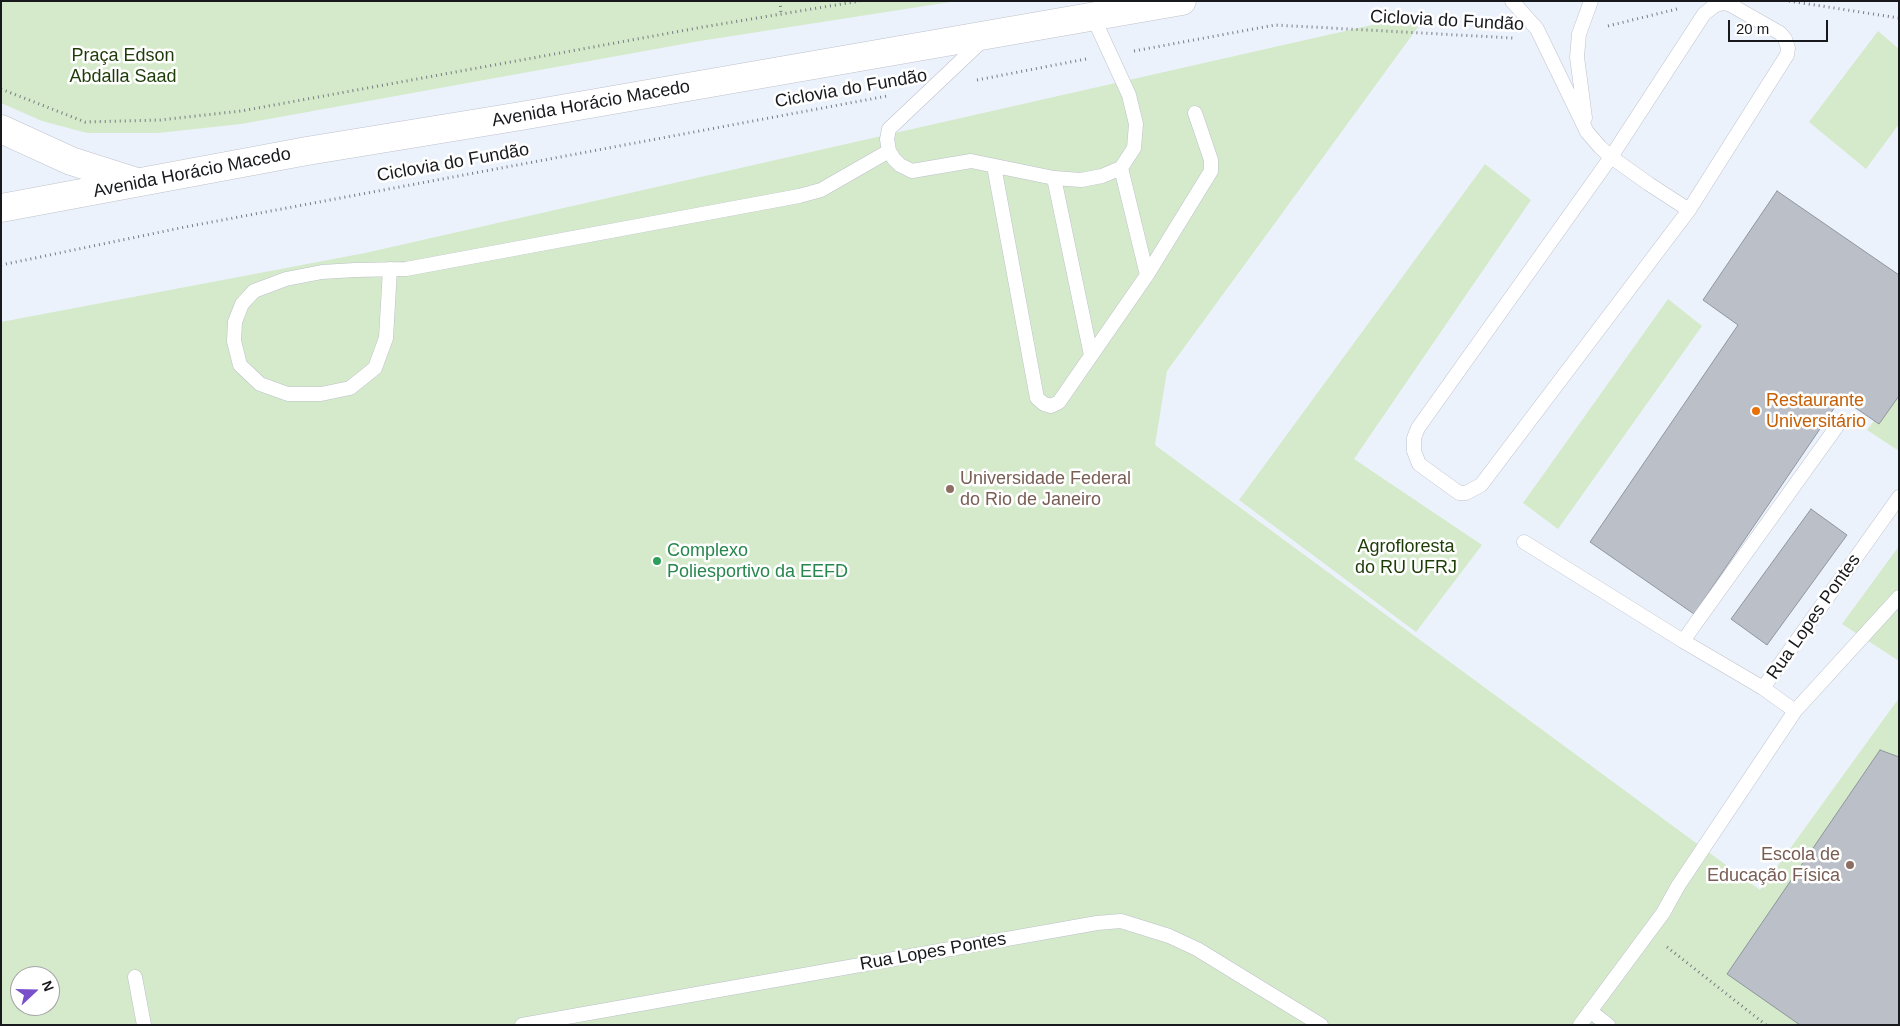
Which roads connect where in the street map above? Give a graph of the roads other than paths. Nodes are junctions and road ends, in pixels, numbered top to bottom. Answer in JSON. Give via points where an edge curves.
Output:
{"nodes":[{"id":1,"x":1182,"y":1,"type":"edge"},
{"id":2,"x":1512,"y":1,"type":"edge"},
{"id":3,"x":1591,"y":1,"type":"edge"},
{"id":4,"x":1093,"y":17,"type":"junction"},
{"id":5,"x":988,"y":35,"type":"junction"},
{"id":6,"x":1195,"y":113,"type":"dead end"},
{"id":7,"x":1,"y":129,"type":"edge"},
{"id":8,"x":1587,"y":132,"type":"junction"},
{"id":9,"x":889,"y":152,"type":"junction"},
{"id":10,"x":1610,"y":157,"type":"junction"},
{"id":11,"x":994,"y":166,"type":"junction"},
{"id":12,"x":1121,"y":168,"type":"junction"},
{"id":13,"x":1054,"y":178,"type":"junction"},
{"id":14,"x":141,"y":183,"type":"junction"},
{"id":15,"x":1,"y":208,"type":"edge"},
{"id":16,"x":1689,"y":210,"type":"junction"},
{"id":17,"x":390,"y":269,"type":"junction"},
{"id":18,"x":1147,"y":275,"type":"junction"},
{"id":19,"x":1091,"y":355,"type":"junction"},
{"id":20,"x":1840,"y":422,"type":"dead end"},
{"id":21,"x":1899,"y":497,"type":"edge"},
{"id":22,"x":1524,"y":542,"type":"dead end"},
{"id":23,"x":1899,"y":597,"type":"edge"},
{"id":24,"x":1683,"y":641,"type":"junction"},
{"id":25,"x":1763,"y":688,"type":"junction"},
{"id":26,"x":1795,"y":711,"type":"junction"},
{"id":27,"x":135,"y":977,"type":"dead end"},
{"id":28,"x":1590,"y":1011,"type":"junction"},
{"id":29,"x":144,"y":1025,"type":"edge"},
{"id":30,"x":522,"y":1025,"type":"edge"},
{"id":31,"x":1321,"y":1025,"type":"edge"},
{"id":32,"x":1580,"y":1025,"type":"edge"},
{"id":33,"x":1608,"y":1025,"type":"edge"}],
"edges":[{"from":1,"to":4,"type":"street","name":"Avenida Horácio Macedo"},
{"from":2,"to":8,"type":"lane","via":[[1537,29]]},
{"from":3,"to":8,"type":"lane","via":[[1579,34],[1577,58]]},
{"from":4,"to":5,"type":"street","name":"Avenida Horácio Macedo"},
{"from":4,"to":12,"type":"lane","via":[[1129,94],[1136,124],[1134,148]]},
{"from":5,"to":9,"type":"lane","via":[[889,129]]},
{"from":5,"to":14,"type":"street","name":"Avenida Horácio Macedo","via":[[307,151]]},
{"from":6,"to":18,"type":"lane","via":[[1211,160],[1211,171]]},
{"from":7,"to":14,"type":"street","via":[[72,161]]},
{"from":8,"to":10,"type":"lane"},
{"from":9,"to":11,"type":"lane","via":[[900,165],[912,171],[971,161]]},
{"from":9,"to":17,"type":"lane","via":[[821,190],[799,196]]},
{"from":10,"to":16,"type":"lane"},
{"from":10,"to":16,"type":"lane","via":[[1704,14],[1714,6],[1729,4],[1780,34],[1788,48],[1787,55]]},
{"from":10,"to":16,"type":"lane","via":[[1418,428],[1414,451],[1419,464],[1459,493],[1481,485]]},
{"from":11,"to":13,"type":"lane"},
{"from":11,"to":19,"type":"lane","via":[[1037,398],[1051,406],[1060,402]]},
{"from":12,"to":13,"type":"lane","via":[[1081,180]]},
{"from":12,"to":18,"type":"lane"},
{"from":13,"to":19,"type":"lane"},
{"from":14,"to":15,"type":"street","name":"Avenida Horácio Macedo"},
{"from":17,"to":17,"type":"lane","via":[[322,272],[286,279],[254,291],[242,304],[234,322],[234,341],[240,365],[260,384],[288,394],[321,394],[350,388],[375,368],[386,338]]},
{"from":18,"to":19,"type":"lane"},
{"from":20,"to":24,"type":"lane"},
{"from":21,"to":25,"type":"lane","name":"Rua Lopes Pontes"},
{"from":22,"to":24,"type":"lane"},
{"from":23,"to":26,"type":"lane"},
{"from":24,"to":25,"type":"lane"},
{"from":25,"to":26,"type":"lane","name":"Rua Lopes Pontes"},
{"from":26,"to":28,"type":"lane","via":[[1663,913]]},
{"from":27,"to":29,"type":"lane"},
{"from":28,"to":32,"type":"lane"},
{"from":28,"to":33,"type":"lane"},
{"from":30,"to":31,"type":"lane","name":"Rua Lopes Pontes","via":[[1121,920],[1197,949]]}]}
